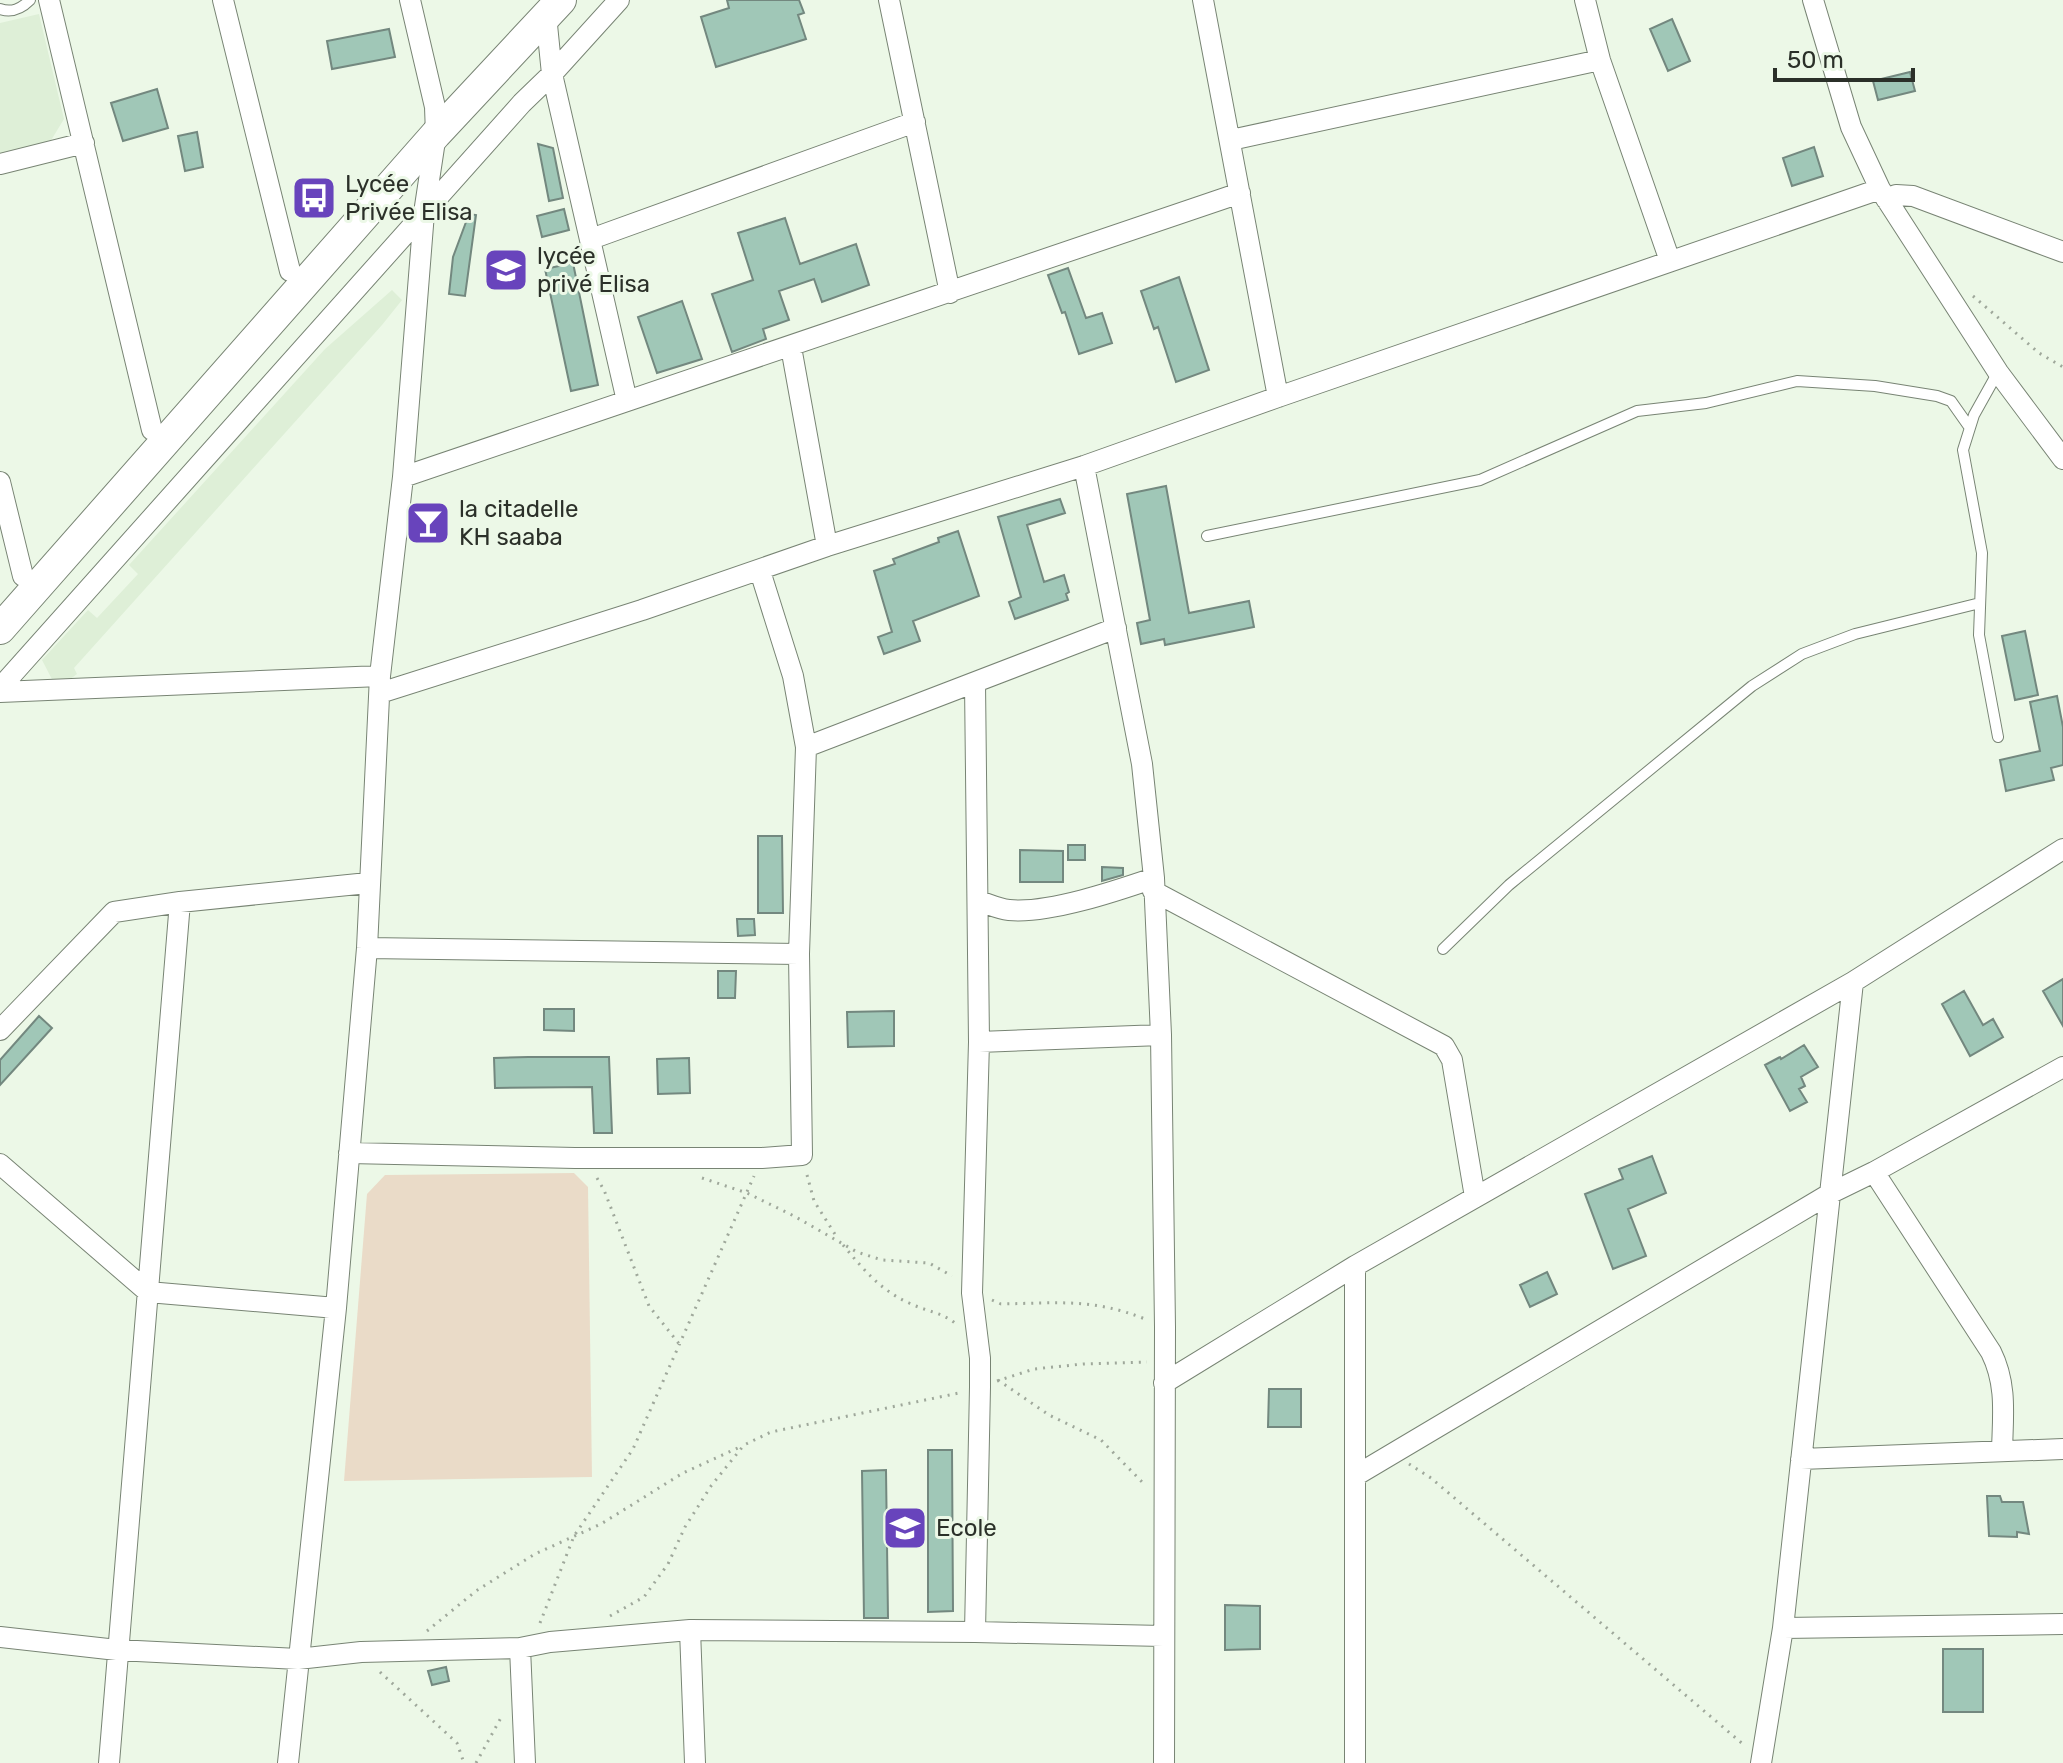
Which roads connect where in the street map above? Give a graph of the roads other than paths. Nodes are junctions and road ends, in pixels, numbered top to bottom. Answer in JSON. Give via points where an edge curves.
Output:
{"nodes":[{"id":1,"x":30,"y":0,"type":"edge"},
{"id":2,"x":49,"y":0,"type":"edge"},
{"id":3,"x":223,"y":0,"type":"edge"},
{"id":4,"x":410,"y":0,"type":"edge"},
{"id":5,"x":619,"y":0,"type":"edge"},
{"id":6,"x":889,"y":0,"type":"edge"},
{"id":7,"x":1203,"y":0,"type":"edge"},
{"id":8,"x":1585,"y":0,"type":"edge"},
{"id":9,"x":1813,"y":0,"type":"edge"},
{"id":10,"x":547,"y":5,"type":"edge"},
{"id":11,"x":0,"y":9,"type":"edge"},
{"id":12,"x":1600,"y":60,"type":"junction"},
{"id":13,"x":552,"y":74,"type":"junction"},
{"id":14,"x":436,"y":120,"type":"junction"},
{"id":15,"x":915,"y":122,"type":"junction"},
{"id":16,"x":1231,"y":140,"type":"junction"},
{"id":17,"x":84,"y":143,"type":"junction"},
{"id":18,"x":0,"y":164,"type":"edge"},
{"id":19,"x":1240,"y":193,"type":"junction"},
{"id":20,"x":1883,"y":194,"type":"junction"},
{"id":21,"x":424,"y":213,"type":"junction"},
{"id":22,"x":591,"y":239,"type":"junction"},
{"id":23,"x":2063,"y":252,"type":"edge"},
{"id":24,"x":1670,"y":261,"type":"junction"},
{"id":25,"x":290,"y":271,"type":"junction"},
{"id":26,"x":950,"y":293,"type":"junction"},
{"id":27,"x":791,"y":347,"type":"junction"},
{"id":28,"x":1998,"y":372,"type":"junction"},
{"id":29,"x":1278,"y":397,"type":"junction"},
{"id":30,"x":627,"y":401,"type":"junction"},
{"id":31,"x":1970,"y":428,"type":"junction"},
{"id":32,"x":152,"y":430,"type":"junction"},
{"id":33,"x":2063,"y":459,"type":"edge"},
{"id":34,"x":1084,"y":466,"type":"junction"},
{"id":35,"x":403,"y":477,"type":"junction"},
{"id":36,"x":0,"y":482,"type":"edge"},
{"id":37,"x":1207,"y":536,"type":"dead end"},
{"id":38,"x":827,"y":546,"type":"junction"},
{"id":39,"x":760,"y":571,"type":"junction"},
{"id":40,"x":23,"y":576,"type":"junction"},
{"id":41,"x":0,"y":602,"type":"edge"},
{"id":42,"x":1980,"y":603,"type":"junction"},
{"id":43,"x":1116,"y":628,"type":"junction"},
{"id":44,"x":0,"y":629,"type":"edge"},
{"id":45,"x":975,"y":683,"type":"junction"},
{"id":46,"x":380,"y":685,"type":"junction"},
{"id":47,"x":0,"y":690,"type":"edge"},
{"id":48,"x":1998,"y":737,"type":"dead end"},
{"id":49,"x":806,"y":747,"type":"junction"},
{"id":50,"x":2063,"y":849,"type":"edge"},
{"id":51,"x":368,"y":883,"type":"junction"},
{"id":52,"x":1154,"y":885,"type":"junction"},
{"id":53,"x":979,"y":901,"type":"junction"},
{"id":54,"x":180,"y":902,"type":"junction"},
{"id":55,"x":367,"y":948,"type":"junction"},
{"id":56,"x":1443,"y":949,"type":"dead end"},
{"id":57,"x":799,"y":954,"type":"junction"},
{"id":58,"x":1853,"y":982,"type":"junction"},
{"id":59,"x":0,"y":1030,"type":"edge"},
{"id":60,"x":1161,"y":1035,"type":"junction"},
{"id":61,"x":979,"y":1042,"type":"junction"},
{"id":62,"x":2063,"y":1067,"type":"edge"},
{"id":63,"x":349,"y":1153,"type":"junction"},
{"id":64,"x":0,"y":1164,"type":"edge"},
{"id":65,"x":1874,"y":1172,"type":"junction"},
{"id":66,"x":1831,"y":1193,"type":"junction"},
{"id":67,"x":1475,"y":1197,"type":"junction"},
{"id":68,"x":1355,"y":1266,"type":"junction"},
{"id":69,"x":148,"y":1292,"type":"junction"},
{"id":70,"x":336,"y":1308,"type":"junction"},
{"id":71,"x":1164,"y":1383,"type":"junction"},
{"id":72,"x":2063,"y":1449,"type":"edge"},
{"id":73,"x":2002,"y":1450,"type":"junction"},
{"id":74,"x":1801,"y":1459,"type":"junction"},
{"id":75,"x":1355,"y":1476,"type":"junction"},
{"id":76,"x":2063,"y":1624,"type":"edge"},
{"id":77,"x":1783,"y":1628,"type":"junction"},
{"id":78,"x":690,"y":1630,"type":"junction"},
{"id":79,"x":975,"y":1632,"type":"junction"},
{"id":80,"x":1163,"y":1636,"type":"junction"},
{"id":81,"x":0,"y":1637,"type":"edge"},
{"id":82,"x":526,"y":1646,"type":"junction"},
{"id":83,"x":117,"y":1650,"type":"junction"},
{"id":84,"x":298,"y":1659,"type":"junction"},
{"id":85,"x":1761,"y":1761,"type":"edge"},
{"id":86,"x":109,"y":1763,"type":"edge"},
{"id":87,"x":288,"y":1763,"type":"edge"},
{"id":88,"x":525,"y":1763,"type":"edge"},
{"id":89,"x":695,"y":1763,"type":"edge"},
{"id":90,"x":1164,"y":1763,"type":"edge"},
{"id":91,"x":1355,"y":1763,"type":"edge"}],
"edges":[{"from":1,"to":11,"type":"lane","via":[[22,8]]},
{"from":2,"to":17,"type":"street"},
{"from":3,"to":25,"type":"street"},
{"from":4,"to":14,"type":"street"},
{"from":5,"to":13,"type":"street"},
{"from":6,"to":15,"type":"street"},
{"from":7,"to":16,"type":"street"},
{"from":8,"to":12,"type":"street"},
{"from":9,"to":20,"type":"street","via":[[1851,127]]},
{"from":10,"to":13,"type":"street"},
{"from":10,"to":14,"type":"street"},
{"from":12,"to":16,"type":"street"},
{"from":12,"to":24,"type":"street"},
{"from":13,"to":21,"type":"street"},
{"from":13,"to":22,"type":"street"},
{"from":14,"to":21,"type":"street"},
{"from":14,"to":25,"type":"street"},
{"from":14,"to":44,"type":"street"},
{"from":15,"to":22,"type":"street"},
{"from":15,"to":26,"type":"street"},
{"from":16,"to":19,"type":"street"},
{"from":17,"to":18,"type":"street"},
{"from":17,"to":32,"type":"street"},
{"from":19,"to":26,"type":"street"},
{"from":19,"to":29,"type":"street"},
{"from":20,"to":23,"type":"street","via":[[1913,196]]},
{"from":20,"to":24,"type":"street"},
{"from":20,"to":28,"type":"street"},
{"from":21,"to":35,"type":"street"},
{"from":21,"to":47,"type":"street"},
{"from":22,"to":30,"type":"street"},
{"from":24,"to":29,"type":"street"},
{"from":25,"to":32,"type":"street"},
{"from":26,"to":27,"type":"street"},
{"from":27,"to":30,"type":"street"},
{"from":27,"to":38,"type":"street"},
{"from":28,"to":31,"type":"lane"},
{"from":28,"to":33,"type":"street"},
{"from":29,"to":34,"type":"street"},
{"from":30,"to":35,"type":"street"},
{"from":31,"to":37,"type":"lane","via":[[1951,401],[1937,396],[1797,381],[1706,403],[1637,411],[1480,480]]},
{"from":31,"to":42,"type":"lane","via":[[1963,450],[1982,553]]},
{"from":32,"to":40,"type":"street"},
{"from":34,"to":38,"type":"street"},
{"from":34,"to":43,"type":"street"},
{"from":35,"to":46,"type":"street"},
{"from":36,"to":40,"type":"street"},
{"from":38,"to":39,"type":"street"},
{"from":39,"to":46,"type":"street"},
{"from":39,"to":49,"type":"street","via":[[793,676]]},
{"from":40,"to":41,"type":"street"},
{"from":42,"to":48,"type":"lane","via":[[1979,635]]},
{"from":42,"to":56,"type":"lane","via":[[1855,634],[1802,654],[1752,686],[1509,885]]},
{"from":43,"to":45,"type":"street"},
{"from":43,"to":52,"type":"street","via":[[1142,764]]},
{"from":45,"to":49,"type":"street"},
{"from":45,"to":53,"type":"street"},
{"from":46,"to":47,"type":"street"},
{"from":46,"to":51,"type":"street"},
{"from":49,"to":57,"type":"street"},
{"from":50,"to":58,"type":"street"},
{"from":51,"to":54,"type":"street"},
{"from":51,"to":55,"type":"street"},
{"from":52,"to":53,"type":"street","via":[[1032,909],[1008,910]]},
{"from":52,"to":60,"type":"street"},
{"from":52,"to":67,"type":"street","via":[[1444,1046],[1452,1060]]},
{"from":53,"to":61,"type":"street"},
{"from":54,"to":59,"type":"street","via":[[111,913]]},
{"from":54,"to":69,"type":"street"},
{"from":55,"to":57,"type":"street"},
{"from":55,"to":63,"type":"street"},
{"from":57,"to":63,"type":"street","via":[[802,1154],[575,1158]]},
{"from":58,"to":66,"type":"street"},
{"from":58,"to":67,"type":"street"},
{"from":60,"to":61,"type":"street"},
{"from":60,"to":71,"type":"street"},
{"from":61,"to":79,"type":"street","via":[[972,1293],[980,1358]]},
{"from":62,"to":65,"type":"street"},
{"from":63,"to":70,"type":"street"},
{"from":64,"to":69,"type":"street"},
{"from":65,"to":66,"type":"street"},
{"from":65,"to":73,"type":"street","via":[[2000,1369]]},
{"from":66,"to":74,"type":"street"},
{"from":66,"to":75,"type":"street"},
{"from":67,"to":68,"type":"street"},
{"from":68,"to":71,"type":"street"},
{"from":68,"to":75,"type":"street"},
{"from":69,"to":70,"type":"street"},
{"from":69,"to":83,"type":"street"},
{"from":70,"to":84,"type":"street"},
{"from":71,"to":80,"type":"street"},
{"from":72,"to":73,"type":"street"},
{"from":73,"to":74,"type":"street"},
{"from":74,"to":77,"type":"street"},
{"from":75,"to":91,"type":"street"},
{"from":76,"to":77,"type":"street"},
{"from":77,"to":85,"type":"street"},
{"from":78,"to":79,"type":"street"},
{"from":78,"to":82,"type":"street"},
{"from":78,"to":89,"type":"street"},
{"from":79,"to":80,"type":"street"},
{"from":80,"to":90,"type":"street"},
{"from":81,"to":83,"type":"street"},
{"from":82,"to":84,"type":"street"},
{"from":82,"to":88,"type":"street"},
{"from":83,"to":84,"type":"street"},
{"from":83,"to":86,"type":"street"},
{"from":84,"to":87,"type":"street"}]}
